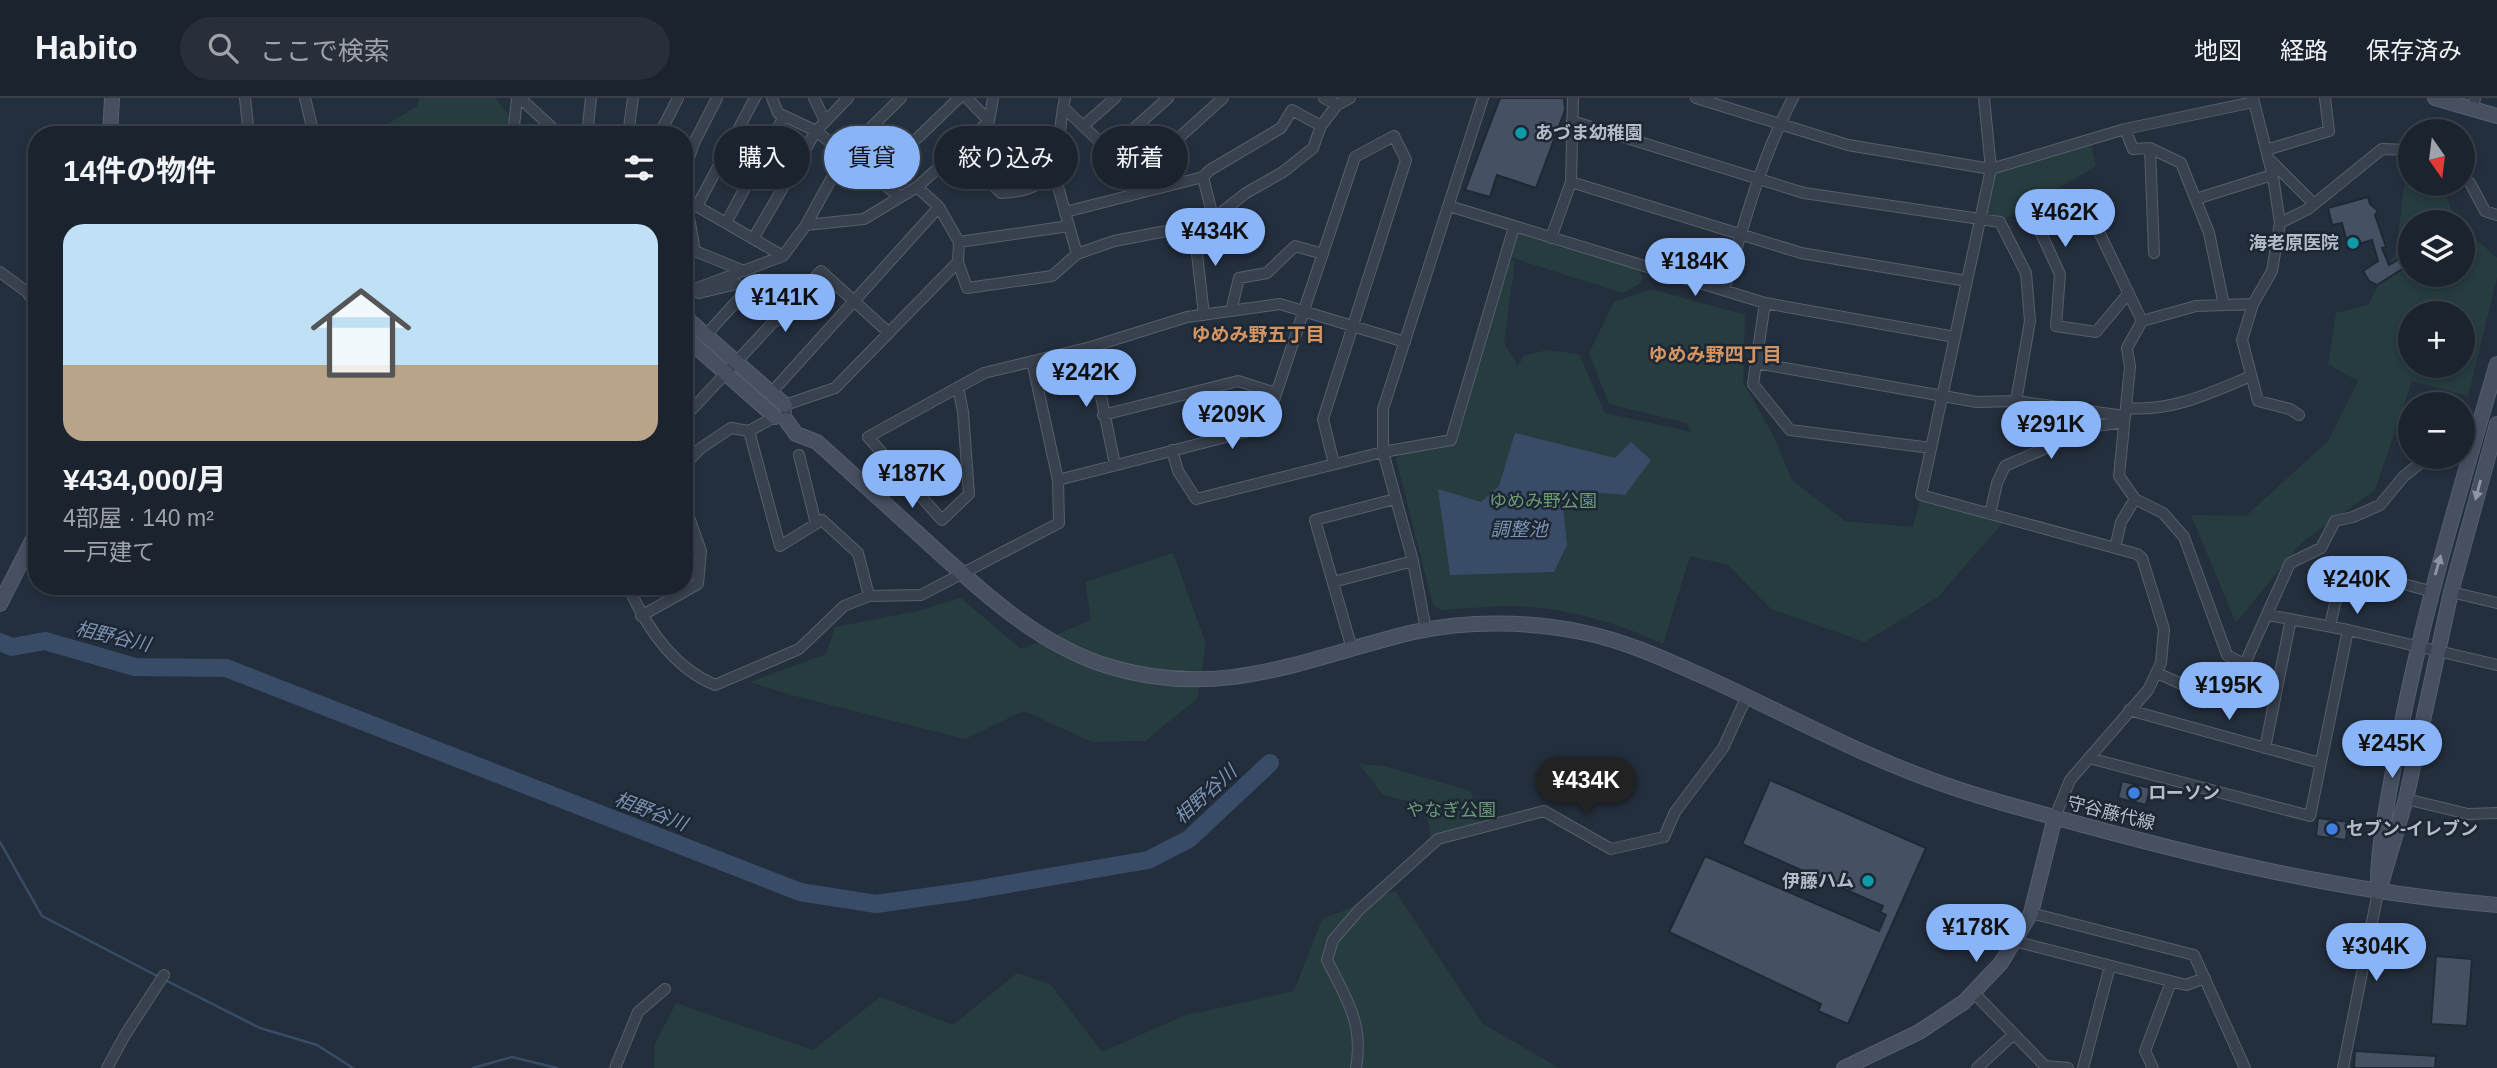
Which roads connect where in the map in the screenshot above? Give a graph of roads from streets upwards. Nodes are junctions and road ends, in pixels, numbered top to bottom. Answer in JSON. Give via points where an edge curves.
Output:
{"nodes":[{"id":1,"x":112,"y":98,"type":"edge"},
{"id":2,"x":305,"y":98,"type":"edge"},
{"id":3,"x":519,"y":98,"type":"edge"},
{"id":4,"x":591,"y":98,"type":"edge"},
{"id":5,"x":633,"y":98,"type":"edge"},
{"id":6,"x":678,"y":98,"type":"edge"},
{"id":7,"x":717,"y":98,"type":"edge"},
{"id":8,"x":755,"y":98,"type":"edge"},
{"id":9,"x":772,"y":98,"type":"edge"},
{"id":10,"x":814,"y":98,"type":"edge"},
{"id":11,"x":848,"y":98,"type":"edge"},
{"id":12,"x":901,"y":98,"type":"edge"},
{"id":13,"x":959,"y":98,"type":"edge"},
{"id":14,"x":967,"y":98,"type":"edge"},
{"id":15,"x":993,"y":98,"type":"edge"},
{"id":16,"x":1115,"y":98,"type":"edge"},
{"id":17,"x":1168,"y":98,"type":"edge"},
{"id":18,"x":1223,"y":98,"type":"edge"},
{"id":19,"x":1324,"y":98,"type":"edge"},
{"id":20,"x":1350,"y":98,"type":"edge"},
{"id":21,"x":1483,"y":98,"type":"edge"},
{"id":22,"x":1573,"y":98,"type":"edge"},
{"id":23,"x":1696,"y":98,"type":"edge"},
{"id":24,"x":1793,"y":98,"type":"edge"},
{"id":25,"x":1984,"y":98,"type":"edge"},
{"id":26,"x":2325,"y":98,"type":"edge"},
{"id":27,"x":2435,"y":98,"type":"edge"},
{"id":28,"x":247,"y":100,"type":"edge"},
{"id":29,"x":2254,"y":100,"type":"edge"},
{"id":30,"x":1064,"y":102,"type":"edge"},
{"id":31,"x":2474,"y":103,"type":"edge"},
{"id":32,"x":1337,"y":105,"type":"junction"},
{"id":33,"x":784,"y":116,"type":"junction"},
{"id":34,"x":2497,"y":116,"type":"edge"},
{"id":35,"x":825,"y":121,"type":"junction"},
{"id":36,"x":989,"y":121,"type":"junction"},
{"id":37,"x":1573,"y":121,"type":"junction"},
{"id":38,"x":1779,"y":124,"type":"junction"},
{"id":39,"x":110,"y":126,"type":"edge"},
{"id":40,"x":249,"y":126,"type":"edge"},
{"id":41,"x":312,"y":126,"type":"edge"},
{"id":42,"x":514,"y":126,"type":"edge"},
{"id":43,"x":550,"y":126,"type":"edge"},
{"id":44,"x":588,"y":126,"type":"edge"},
{"id":45,"x":629,"y":126,"type":"edge"},
{"id":46,"x":664,"y":126,"type":"edge"},
{"id":47,"x":872,"y":126,"type":"edge"},
{"id":48,"x":984,"y":126,"type":"edge"},
{"id":49,"x":1060,"y":126,"type":"edge"},
{"id":50,"x":1083,"y":126,"type":"junction"},
{"id":51,"x":1137,"y":126,"type":"edge"},
{"id":52,"x":1321,"y":126,"type":"junction"},
{"id":53,"x":1188,"y":130,"type":"edge"},
{"id":54,"x":2125,"y":130,"type":"junction"},
{"id":55,"x":816,"y":131,"type":"junction"},
{"id":56,"x":1092,"y":134,"type":"edge"},
{"id":57,"x":920,"y":136,"type":"edge"},
{"id":58,"x":824,"y":137,"type":"edge"},
{"id":59,"x":693,"y":145,"type":"edge"},
{"id":60,"x":2150,"y":148,"type":"junction"},
{"id":61,"x":2398,"y":150,"type":"edge"},
{"id":62,"x":2267,"y":154,"type":"junction"},
{"id":63,"x":1991,"y":169,"type":"junction"},
{"id":64,"x":934,"y":172,"type":"edge"},
{"id":65,"x":2272,"y":175,"type":"junction"},
{"id":66,"x":1203,"y":177,"type":"junction"},
{"id":67,"x":1759,"y":178,"type":"junction"},
{"id":68,"x":1571,"y":181,"type":"junction"},
{"id":69,"x":920,"y":184,"type":"edge"},
{"id":70,"x":826,"y":189,"type":"edge"},
{"id":71,"x":890,"y":189,"type":"edge"},
{"id":72,"x":914,"y":189,"type":"edge"},
{"id":73,"x":919,"y":189,"type":"edge"},
{"id":74,"x":997,"y":189,"type":"edge"},
{"id":75,"x":1030,"y":189,"type":"edge"},
{"id":76,"x":1058,"y":189,"type":"edge"},
{"id":77,"x":2475,"y":192,"type":"edge"},
{"id":78,"x":900,"y":197,"type":"junction"},
{"id":79,"x":2196,"y":199,"type":"junction"},
{"id":80,"x":693,"y":200,"type":"edge"},
{"id":81,"x":693,"y":204,"type":"edge"},
{"id":82,"x":2314,"y":204,"type":"junction"},
{"id":83,"x":1449,"y":206,"type":"junction"},
{"id":84,"x":939,"y":207,"type":"junction"},
{"id":85,"x":1065,"y":212,"type":"junction"},
{"id":86,"x":2497,"y":215,"type":"edge"},
{"id":87,"x":1213,"y":217,"type":"junction"},
{"id":88,"x":1979,"y":221,"type":"junction"},
{"id":89,"x":726,"y":223,"type":"junction"},
{"id":90,"x":2280,"y":223,"type":"junction"},
{"id":91,"x":806,"y":225,"type":"junction"},
{"id":92,"x":1199,"y":225,"type":"junction"},
{"id":93,"x":1069,"y":226,"type":"junction"},
{"id":94,"x":693,"y":227,"type":"edge"},
{"id":95,"x":1514,"y":227,"type":"junction"},
{"id":96,"x":1741,"y":235,"type":"junction"},
{"id":97,"x":1551,"y":238,"type":"junction"},
{"id":98,"x":753,"y":239,"type":"junction"},
{"id":99,"x":959,"y":242,"type":"junction"},
{"id":100,"x":2154,"y":253,"type":"dead end"},
{"id":101,"x":1077,"y":254,"type":"junction"},
{"id":102,"x":1322,"y":254,"type":"junction"},
{"id":103,"x":783,"y":256,"type":"junction"},
{"id":104,"x":958,"y":262,"type":"junction"},
{"id":105,"x":744,"y":271,"type":"junction"},
{"id":106,"x":0,"y":272,"type":"edge"},
{"id":107,"x":1966,"y":281,"type":"junction"},
{"id":108,"x":693,"y":290,"type":"edge"},
{"id":109,"x":1724,"y":290,"type":"junction"},
{"id":110,"x":699,"y":293,"type":"dead end"},
{"id":111,"x":744,"y":293,"type":"junction"},
{"id":112,"x":28,"y":295,"type":"edge"},
{"id":113,"x":2127,"y":295,"type":"junction"},
{"id":114,"x":855,"y":300,"type":"junction"},
{"id":115,"x":1765,"y":303,"type":"junction"},
{"id":116,"x":2253,"y":304,"type":"junction"},
{"id":117,"x":2224,"y":305,"type":"junction"},
{"id":118,"x":1231,"y":311,"type":"junction"},
{"id":119,"x":1304,"y":311,"type":"junction"},
{"id":120,"x":1204,"y":315,"type":"junction"},
{"id":121,"x":776,"y":321,"type":"junction"},
{"id":122,"x":2142,"y":321,"type":"junction"},
{"id":123,"x":693,"y":324,"type":"edge"},
{"id":124,"x":1353,"y":326,"type":"junction"},
{"id":125,"x":888,"y":332,"type":"junction"},
{"id":126,"x":706,"y":335,"type":"junction"},
{"id":127,"x":1955,"y":337,"type":"junction"},
{"id":128,"x":1405,"y":342,"type":"junction"},
{"id":129,"x":693,"y":345,"type":"edge"},
{"id":130,"x":1091,"y":346,"type":"junction"},
{"id":131,"x":736,"y":361,"type":"junction"},
{"id":132,"x":1032,"y":361,"type":"junction"},
{"id":133,"x":1756,"y":363,"type":"junction"},
{"id":134,"x":2497,"y":364,"type":"edge"},
{"id":135,"x":725,"y":372,"type":"junction"},
{"id":136,"x":2251,"y":376,"type":"junction"},
{"id":137,"x":958,"y":387,"type":"junction"},
{"id":138,"x":771,"y":393,"type":"junction"},
{"id":139,"x":1276,"y":393,"type":"junction"},
{"id":140,"x":1942,"y":396,"type":"junction"},
{"id":141,"x":2016,"y":401,"type":"junction"},
{"id":142,"x":785,"y":405,"type":"junction"},
{"id":143,"x":693,"y":408,"type":"edge"},
{"id":144,"x":1103,"y":415,"type":"junction"},
{"id":145,"x":2125,"y":415,"type":"junction"},
{"id":146,"x":2299,"y":415,"type":"dead end"},
{"id":147,"x":780,"y":419,"type":"junction"},
{"id":148,"x":2497,"y":424,"type":"edge"},
{"id":149,"x":2475,"y":429,"type":"edge"},
{"id":150,"x":749,"y":431,"type":"junction"},
{"id":151,"x":1931,"y":448,"type":"junction"},
{"id":152,"x":1172,"y":450,"type":"junction"},
{"id":153,"x":1382,"y":452,"type":"junction"},
{"id":154,"x":799,"y":455,"type":"dead end"},
{"id":155,"x":693,"y":456,"type":"edge"},
{"id":156,"x":1334,"y":464,"type":"junction"},
{"id":157,"x":1115,"y":465,"type":"junction"},
{"id":158,"x":2412,"y":469,"type":"edge"},
{"id":159,"x":2463,"y":469,"type":"edge"},
{"id":160,"x":1058,"y":480,"type":"junction"},
{"id":161,"x":1395,"y":499,"type":"junction"},
{"id":162,"x":2135,"y":499,"type":"junction"},
{"id":163,"x":1990,"y":514,"type":"junction"},
{"id":164,"x":816,"y":524,"type":"junction"},
{"id":165,"x":693,"y":528,"type":"edge"},
{"id":166,"x":2115,"y":548,"type":"junction"},
{"id":167,"x":28,"y":549,"type":"edge"},
{"id":168,"x":701,"y":551,"type":"junction"},
{"id":169,"x":693,"y":552,"type":"edge"},
{"id":170,"x":1412,"y":561,"type":"junction"},
{"id":171,"x":962,"y":574,"type":"junction"},
{"id":172,"x":1333,"y":582,"type":"junction"},
{"id":173,"x":693,"y":587,"type":"edge"},
{"id":174,"x":2431,"y":591,"type":"junction"},
{"id":175,"x":2451,"y":592,"type":"junction"},
{"id":176,"x":632,"y":595,"type":"edge"},
{"id":177,"x":678,"y":595,"type":"edge"},
{"id":178,"x":869,"y":596,"type":"junction"},
{"id":179,"x":2497,"y":603,"type":"edge"},
{"id":180,"x":0,"y":604,"type":"edge"},
{"id":181,"x":2268,"y":615,"type":"junction"},
{"id":182,"x":641,"y":616,"type":"junction"},
{"id":183,"x":2291,"y":619,"type":"junction"},
{"id":184,"x":2330,"y":626,"type":"junction"},
{"id":185,"x":1426,"y":630,"type":"junction"},
{"id":186,"x":2348,"y":630,"type":"junction"},
{"id":187,"x":2418,"y":646,"type":"junction"},
{"id":188,"x":1352,"y":649,"type":"junction"},
{"id":189,"x":2438,"y":651,"type":"junction"},
{"id":190,"x":2242,"y":663,"type":"junction"},
{"id":191,"x":2497,"y":665,"type":"edge"},
{"id":192,"x":2157,"y":673,"type":"junction"},
{"id":193,"x":1746,"y":696,"type":"junction"},
{"id":194,"x":2130,"y":710,"type":"junction"},
{"id":195,"x":2265,"y":748,"type":"junction"},
{"id":196,"x":2089,"y":758,"type":"junction"},
{"id":197,"x":2320,"y":763,"type":"junction"},
{"id":198,"x":2406,"y":799,"type":"junction"},
{"id":199,"x":2497,"y":813,"type":"edge"},
{"id":200,"x":2055,"y":817,"type":"junction"},
{"id":201,"x":2378,"y":892,"type":"junction"},
{"id":202,"x":2497,"y":905,"type":"edge"},
{"id":203,"x":2031,"y":913,"type":"junction"},
{"id":204,"x":2014,"y":942,"type":"junction"},
{"id":205,"x":2110,"y":966,"type":"junction"},
{"id":206,"x":161,"y":978,"type":"dead end"},
{"id":207,"x":2205,"y":978,"type":"junction"},
{"id":208,"x":2171,"y":982,"type":"junction"},
{"id":209,"x":665,"y":989,"type":"dead end"},
{"id":210,"x":1973,"y":992,"type":"junction"},
{"id":211,"x":2014,"y":1034,"type":"junction"},
{"id":212,"x":2045,"y":1067,"type":"edge"},
{"id":213,"x":107,"y":1068,"type":"edge"},
{"id":214,"x":615,"y":1068,"type":"edge"},
{"id":215,"x":1356,"y":1068,"type":"edge"},
{"id":216,"x":1844,"y":1068,"type":"edge"},
{"id":217,"x":1977,"y":1068,"type":"edge"},
{"id":218,"x":2068,"y":1068,"type":"edge"},
{"id":219,"x":2083,"y":1068,"type":"edge"},
{"id":220,"x":2152,"y":1068,"type":"edge"},
{"id":221,"x":2245,"y":1068,"type":"edge"},
{"id":222,"x":2343,"y":1068,"type":"edge"}],
"edges":[{"from":1,"to":39,"type":"street"},
{"from":2,"to":41,"type":"street"},
{"from":3,"to":42,"type":"street"},
{"from":3,"to":43,"type":"street"},
{"from":4,"to":44,"type":"street"},
{"from":5,"to":45,"type":"street"},
{"from":6,"to":46,"type":"street"},
{"from":7,"to":59,"type":"street"},
{"from":8,"to":80,"type":"street"},
{"from":9,"to":33,"type":"street"},
{"from":10,"to":35,"type":"street"},
{"from":11,"to":35,"type":"street"},
{"from":12,"to":47,"type":"street"},
{"from":13,"to":57,"type":"street"},
{"from":14,"to":36,"type":"street"},
{"from":15,"to":36,"type":"street"},
{"from":16,"to":50,"type":"street"},
{"from":17,"to":51,"type":"street"},
{"from":18,"to":53,"type":"street"},
{"from":19,"to":32,"type":"street"},
{"from":20,"to":32,"type":"street"},
{"from":21,"to":83,"type":"street"},
{"from":22,"to":37,"type":"street"},
{"from":23,"to":38,"type":"street"},
{"from":24,"to":38,"type":"street"},
{"from":25,"to":63,"type":"street"},
{"from":26,"to":62,"type":"street","via":[[2329,131]]},
{"from":27,"to":31,"type":"street"},
{"from":28,"to":40,"type":"street"},
{"from":29,"to":54,"type":"street"},
{"from":29,"to":62,"type":"street"},
{"from":30,"to":49,"type":"street"},
{"from":30,"to":50,"type":"street"},
{"from":31,"to":34,"type":"street"},
{"from":32,"to":52,"type":"street"},
{"from":33,"to":55,"type":"street"},
{"from":33,"to":89,"type":"street"},
{"from":35,"to":55,"type":"street"},
{"from":36,"to":48,"type":"street"},
{"from":37,"to":67,"type":"street"},
{"from":37,"to":68,"type":"street"},
{"from":38,"to":63,"type":"street","via":[[1848,145]]},
{"from":38,"to":67,"type":"street"},
{"from":50,"to":56,"type":"street"},
{"from":52,"to":66,"type":"street","via":[[1292,110],[1281,128]]},
{"from":52,"to":87,"type":"street","via":[[1313,148]]},
{"from":54,"to":60,"type":"street","via":[[2133,149]]},
{"from":54,"to":63,"type":"street"},
{"from":55,"to":58,"type":"street"},
{"from":55,"to":98,"type":"street"},
{"from":60,"to":79,"type":"street","via":[[2181,163]]},
{"from":60,"to":100,"type":"street"},
{"from":61,"to":82,"type":"street","via":[[2382,149]]},
{"from":62,"to":65,"type":"street"},
{"from":62,"to":82,"type":"street"},
{"from":63,"to":88,"type":"street"},
{"from":64,"to":69,"type":"street"},
{"from":65,"to":79,"type":"street"},
{"from":65,"to":90,"type":"street"},
{"from":66,"to":85,"type":"street"},
{"from":66,"to":87,"type":"street"},
{"from":67,"to":88,"type":"street","via":[[1804,192]]},
{"from":67,"to":96,"type":"street"},
{"from":68,"to":96,"type":"street"},
{"from":68,"to":97,"type":"street"},
{"from":70,"to":91,"type":"street"},
{"from":71,"to":78,"type":"street"},
{"from":72,"to":78,"type":"street"},
{"from":73,"to":84,"type":"street"},
{"from":74,"to":75,"type":"street","via":[[1001,193]]},
{"from":76,"to":85,"type":"street"},
{"from":77,"to":86,"type":"street","via":[[2485,211]]},
{"from":78,"to":91,"type":"street","via":[[864,219]]},
{"from":79,"to":117,"type":"street","via":[[2209,233]]},
{"from":81,"to":89,"type":"street"},
{"from":82,"to":90,"type":"street"},
{"from":83,"to":95,"type":"street"},
{"from":83,"to":128,"type":"street"},
{"from":84,"to":99,"type":"street"},
{"from":84,"to":114,"type":"street"},
{"from":85,"to":93,"type":"street"},
{"from":87,"to":92,"type":"street"},
{"from":88,"to":107,"type":"street"},
{"from":88,"to":141,"type":"street","via":[[2000,222],[2026,273],[2030,321]]},
{"from":89,"to":98,"type":"street"},
{"from":90,"to":116,"type":"street","via":[[2272,271]]},
{"from":91,"to":103,"type":"street"},
{"from":92,"to":101,"type":"street"},
{"from":92,"to":120,"type":"street","via":[[1201,236],[1196,245]]},
{"from":93,"to":99,"type":"street"},
{"from":93,"to":101,"type":"street"},
{"from":94,"to":105,"type":"street","via":[[695,251]]},
{"from":95,"to":97,"type":"street"},
{"from":95,"to":153,"type":"street","via":[[1451,440]]},
{"from":96,"to":107,"type":"street","via":[[1801,253]]},
{"from":96,"to":109,"type":"street"},
{"from":97,"to":109,"type":"street"},
{"from":98,"to":103,"type":"street"},
{"from":99,"to":104,"type":"street"},
{"from":101,"to":104,"type":"street","via":[[1052,276],[967,288]]},
{"from":102,"to":118,"type":"street","via":[[1295,246],[1266,273],[1239,278]]},
{"from":102,"to":119,"type":"street"},
{"from":102,"to":124,"type":"street","via":[[1355,157],[1394,136],[1406,160]]},
{"from":103,"to":105,"type":"street"},
{"from":104,"to":125,"type":"street"},
{"from":105,"to":108,"type":"street"},
{"from":106,"to":112,"type":"street"},
{"from":107,"to":127,"type":"street"},
{"from":109,"to":115,"type":"street"},
{"from":110,"to":111,"type":"street","via":[[737,284]]},
{"from":111,"to":121,"type":"street"},
{"from":111,"to":126,"type":"street"},
{"from":113,"to":113,"type":"street","via":[[2096,332],[2056,326],[2060,274],[2040,231],[2085,203]]},
{"from":113,"to":122,"type":"street"},
{"from":114,"to":121,"type":"street","via":[[821,271]]},
{"from":114,"to":125,"type":"street"},
{"from":114,"to":138,"type":"street"},
{"from":115,"to":127,"type":"street"},
{"from":115,"to":133,"type":"street"},
{"from":116,"to":117,"type":"street"},
{"from":116,"to":136,"type":"street","via":[[2242,340]]},
{"from":117,"to":122,"type":"street","via":[[2196,306]]},
{"from":118,"to":119,"type":"street","via":[[1280,304]]},
{"from":118,"to":120,"type":"street"},
{"from":119,"to":124,"type":"street"},
{"from":119,"to":139,"type":"street"},
{"from":120,"to":130,"type":"street"},
{"from":121,"to":131,"type":"street"},
{"from":122,"to":145,"type":"street","via":[[2127,348],[2130,368]]},
{"from":123,"to":126,"type":"street"},
{"from":124,"to":128,"type":"street"},
{"from":124,"to":156,"type":"street","via":[[1323,419]]},
{"from":125,"to":142,"type":"street","via":[[835,388]]},
{"from":126,"to":131,"type":"street"},
{"from":127,"to":140,"type":"street"},
{"from":128,"to":153,"type":"street","via":[[1383,409]]},
{"from":129,"to":135,"type":"street"},
{"from":130,"to":132,"type":"street"},
{"from":130,"to":144,"type":"street"},
{"from":131,"to":135,"type":"street"},
{"from":131,"to":138,"type":"street"},
{"from":132,"to":137,"type":"street","via":[[984,373]]},
{"from":132,"to":160,"type":"street"},
{"from":133,"to":140,"type":"street"},
{"from":133,"to":151,"type":"street","via":[[1754,384],[1790,430]]},
{"from":134,"to":149,"type":"street"},
{"from":135,"to":143,"type":"street"},
{"from":135,"to":147,"type":"street"},
{"from":136,"to":145,"type":"street","via":[[2188,403]]},
{"from":136,"to":146,"type":"street","via":[[2259,401]]},
{"from":137,"to":137,"type":"street","via":[[868,437],[942,520],[969,494]]},
{"from":138,"to":142,"type":"street"},
{"from":139,"to":144,"type":"street","via":[[1238,381]]},
{"from":139,"to":152,"type":"street","via":[[1265,427]]},
{"from":140,"to":141,"type":"street","via":[[1977,402]]},
{"from":140,"to":151,"type":"street"},
{"from":141,"to":145,"type":"street"},
{"from":142,"to":147,"type":"street"},
{"from":144,"to":157,"type":"street"},
{"from":145,"to":162,"type":"street","via":[[2119,476]]},
{"from":145,"to":163,"type":"street","via":[[2005,466]]},
{"from":147,"to":150,"type":"street"},
{"from":147,"to":171,"type":"street","via":[[796,434],[817,442]]},
{"from":148,"to":175,"type":"street","one_way":true},
{"from":150,"to":155,"type":"street","via":[[731,428]]},
{"from":150,"to":164,"type":"street","via":[[780,546]]},
{"from":151,"to":163,"type":"street","via":[[1921,495]]},
{"from":152,"to":156,"type":"street","via":[[1178,471],[1196,499]]},
{"from":152,"to":157,"type":"street"},
{"from":153,"to":156,"type":"street"},
{"from":153,"to":161,"type":"street"},
{"from":154,"to":164,"type":"street"},
{"from":157,"to":160,"type":"street"},
{"from":158,"to":181,"type":"street","via":[[2380,505],[2335,521],[2321,548],[2290,563]]},
{"from":174,"to":159,"type":"street","one_way":true},
{"from":160,"to":171,"type":"street","via":[[1059,523]]},
{"from":161,"to":170,"type":"street"},
{"from":161,"to":172,"type":"street","via":[[1315,520]]},
{"from":162,"to":166,"type":"street"},
{"from":162,"to":190,"type":"street","via":[[2163,513],[2184,537],[2227,655]]},
{"from":163,"to":166,"type":"street"},
{"from":164,"to":178,"type":"street","via":[[821,520],[858,553]]},
{"from":165,"to":168,"type":"street"},
{"from":166,"to":192,"type":"street","via":[[2142,558],[2164,629]]},
{"from":167,"to":180,"type":"street"},
{"from":168,"to":169,"type":"street"},
{"from":168,"to":173,"type":"street","via":[[698,584]]},
{"from":170,"to":172,"type":"street"},
{"from":170,"to":185,"type":"street"},
{"from":171,"to":178,"type":"street","via":[[921,595]]},
{"from":171,"to":188,"type":"street","via":[[1030,628],[1069,650],[1147,676],[1236,679]]},
{"from":172,"to":188,"type":"street"},
{"from":174,"to":184,"type":"street","via":[[2343,568]]},
{"from":174,"to":187,"type":"street"},
{"from":175,"to":179,"type":"street"},
{"from":175,"to":189,"type":"street"},
{"from":176,"to":182,"type":"street"},
{"from":177,"to":182,"type":"street"},
{"from":178,"to":182,"type":"street","via":[[844,606],[799,649],[715,685],[694,676]]},
{"from":181,"to":183,"type":"street"},
{"from":181,"to":190,"type":"street"},
{"from":183,"to":184,"type":"street"},
{"from":183,"to":195,"type":"street"},
{"from":184,"to":186,"type":"street"},
{"from":185,"to":188,"type":"street"},
{"from":185,"to":193,"type":"street","via":[[1496,624],[1585,633],[1633,645]]},
{"from":186,"to":187,"type":"street"},
{"from":186,"to":197,"type":"street"},
{"from":187,"to":189,"type":"street"},
{"from":187,"to":201,"type":"street","via":[[2378,859]]},
{"from":189,"to":191,"type":"street"},
{"from":189,"to":198,"type":"street"},
{"from":190,"to":192,"type":"street","via":[[2195,690]]},
{"from":192,"to":194,"type":"street"},
{"from":193,"to":200,"type":"street","via":[[1930,779]]},
{"from":193,"to":215,"type":"street","via":[[1723,748],[1675,811],[1664,837],[1611,849],[1544,811],[1438,839],[1359,910],[1333,940],[1327,960],[1359,1030]]},
{"from":194,"to":195,"type":"street"},
{"from":194,"to":196,"type":"street"},
{"from":195,"to":197,"type":"street"},
{"from":196,"to":197,"type":"street","via":[[2309,816]]},
{"from":196,"to":200,"type":"street","via":[[2070,780]]},
{"from":198,"to":199,"type":"street","via":[[2468,814]]},
{"from":198,"to":201,"type":"street"},
{"from":200,"to":201,"type":"street","name":"守谷藤代線","via":[[2277,874]]},
{"from":200,"to":203,"type":"street","name":"守谷藤代線"},
{"from":201,"to":202,"type":"street","name":"守谷藤代線"},
{"from":201,"to":222,"type":"street"},
{"from":203,"to":204,"type":"street","name":"守谷藤代線"},
{"from":203,"to":207,"type":"street","via":[[2194,955]]},
{"from":204,"to":205,"type":"street"},
{"from":204,"to":210,"type":"street","name":"守谷藤代線"},
{"from":205,"to":208,"type":"street"},
{"from":205,"to":219,"type":"street"},
{"from":206,"to":213,"type":"street"},
{"from":207,"to":208,"type":"street","via":[[2186,985]]},
{"from":207,"to":221,"type":"street"},
{"from":208,"to":220,"type":"street","via":[[2145,1051]]},
{"from":209,"to":214,"type":"street","via":[[638,1012]]},
{"from":210,"to":211,"type":"street"},
{"from":210,"to":216,"type":"street","name":"守谷藤代線","via":[[1919,1032]]},
{"from":211,"to":212,"type":"street"},
{"from":211,"to":217,"type":"street"},
{"from":212,"to":218,"type":"street"}]}
